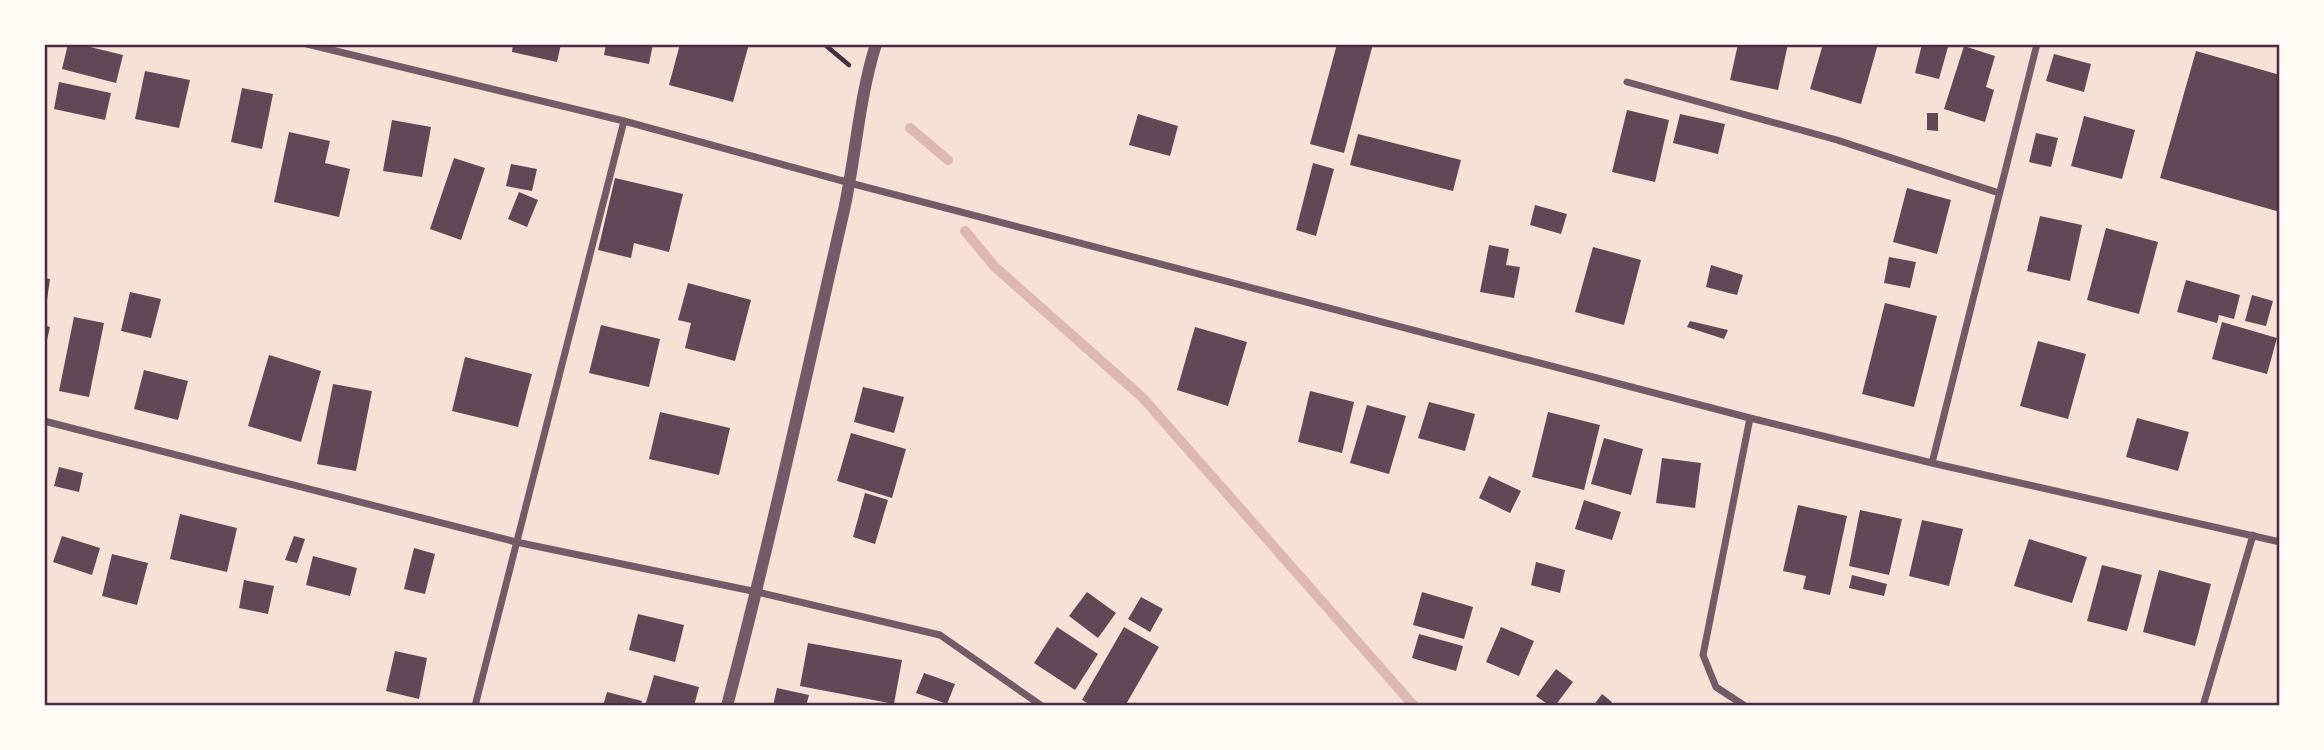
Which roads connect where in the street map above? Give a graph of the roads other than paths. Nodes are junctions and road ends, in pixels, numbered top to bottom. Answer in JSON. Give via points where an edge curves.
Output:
{"nodes":[{"id":1,"x":307,"y":44,"type":"edge"},
{"id":2,"x":876,"y":44,"type":"edge"},
{"id":3,"x":2037,"y":44,"type":"edge"},
{"id":4,"x":1626,"y":82,"type":"dead end"},
{"id":5,"x":624,"y":121,"type":"junction"},
{"id":6,"x":850,"y":183,"type":"junction"},
{"id":7,"x":1999,"y":193,"type":"junction"},
{"id":8,"x":1750,"y":418,"type":"junction"},
{"id":9,"x":44,"y":421,"type":"edge"},
{"id":10,"x":1931,"y":463,"type":"junction"},
{"id":11,"x":2253,"y":535,"type":"junction"},
{"id":12,"x":516,"y":542,"type":"junction"},
{"id":13,"x":2280,"y":542,"type":"edge"},
{"id":14,"x":757,"y":592,"type":"junction"},
{"id":15,"x":475,"y":706,"type":"edge"},
{"id":16,"x":727,"y":706,"type":"edge"},
{"id":17,"x":1042,"y":706,"type":"edge"},
{"id":18,"x":1745,"y":706,"type":"edge"},
{"id":19,"x":2203,"y":706,"type":"edge"}],
"edges":[{"from":1,"to":5,"type":"street"},
{"from":2,"to":6,"type":"street","via":[[865,79]]},
{"from":3,"to":7,"type":"street"},
{"from":4,"to":7,"type":"street","via":[[1838,140]]},
{"from":5,"to":6,"type":"street"},
{"from":5,"to":12,"type":"street"},
{"from":6,"to":8,"type":"street"},
{"from":6,"to":14,"type":"street"},
{"from":7,"to":10,"type":"street"},
{"from":8,"to":10,"type":"street"},
{"from":8,"to":18,"type":"street","via":[[1703,655],[1716,687]]},
{"from":9,"to":12,"type":"street"},
{"from":10,"to":11,"type":"street"},
{"from":11,"to":13,"type":"street"},
{"from":11,"to":19,"type":"street"},
{"from":12,"to":14,"type":"street"},
{"from":12,"to":15,"type":"street"},
{"from":14,"to":16,"type":"street"},
{"from":14,"to":17,"type":"street","via":[[940,635]]}]}
